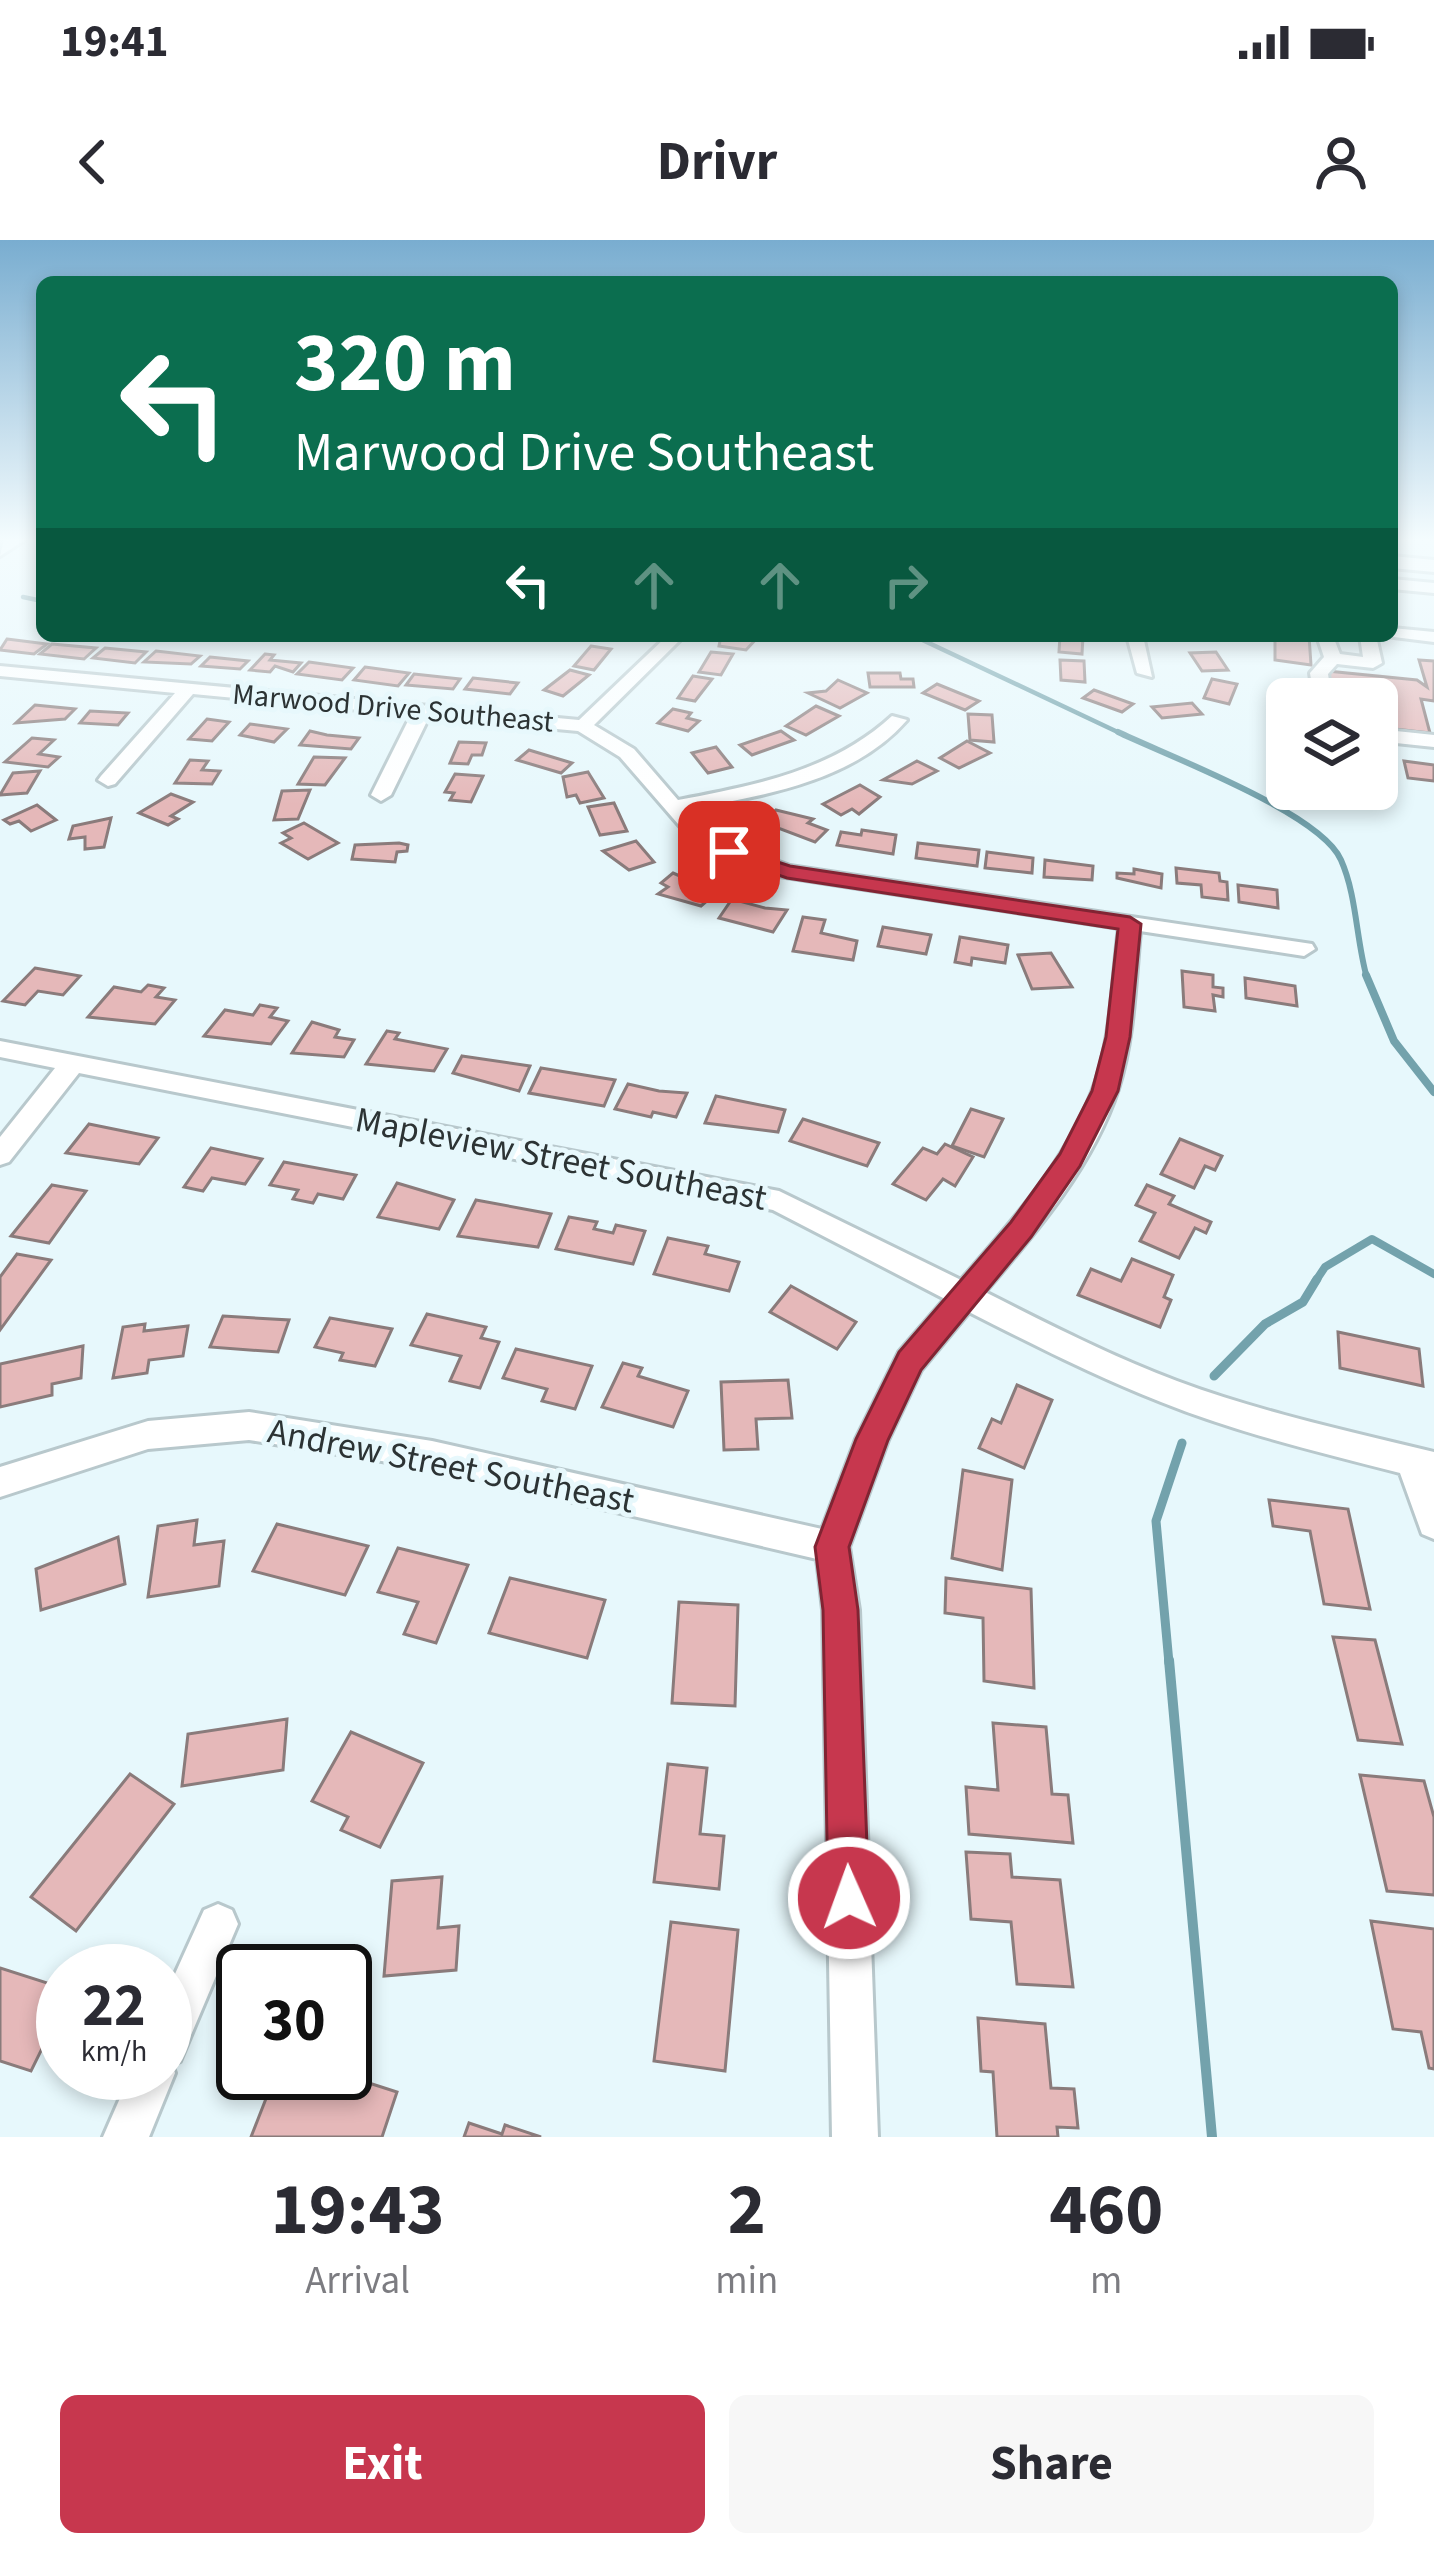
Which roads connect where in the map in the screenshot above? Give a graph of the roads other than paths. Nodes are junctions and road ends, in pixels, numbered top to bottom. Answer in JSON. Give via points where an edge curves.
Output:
{"nodes":[{"id":1,"x":1426,"y":637,"type":"edge"},
{"id":2,"x":670,"y":642,"type":"edge"},
{"id":3,"x":1138,"y":642,"type":"edge"},
{"id":4,"x":1327,"y":642,"type":"edge"},
{"id":5,"x":1369,"y":642,"type":"edge"},
{"id":6,"x":1434,"y":647,"type":"edge"},
{"id":7,"x":1333,"y":658,"type":"junction"},
{"id":8,"x":0,"y":671,"type":"edge"},
{"id":9,"x":1146,"y":674,"type":"dead end"},
{"id":10,"x":1320,"y":678,"type":"edge"},
{"id":11,"x":187,"y":690,"type":"junction"},
{"id":12,"x":422,"y":712,"type":"junction"},
{"id":13,"x":898,"y":720,"type":"dead end"},
{"id":14,"x":583,"y":726,"type":"junction"},
{"id":15,"x":1398,"y":737,"type":"edge"},
{"id":16,"x":1434,"y":741,"type":"edge"},
{"id":17,"x":108,"y":780,"type":"dead end"},
{"id":18,"x":381,"y":795,"type":"dead end"},
{"id":19,"x":678,"y":806,"type":"junction"},
{"id":20,"x":1130,"y":924,"type":"junction"},
{"id":21,"x":1304,"y":949,"type":"dead end"},
{"id":22,"x":0,"y":1049,"type":"edge"},
{"id":23,"x":72,"y":1064,"type":"junction"},
{"id":24,"x":0,"y":1155,"type":"edge"},
{"id":25,"x":964,"y":1292,"type":"junction"},
{"id":26,"x":1424,"y":1466,"type":"edge"},
{"id":27,"x":0,"y":1482,"type":"edge"},
{"id":28,"x":1434,"y":1523,"type":"edge"},
{"id":29,"x":832,"y":1547,"type":"junction"},
{"id":30,"x":218,"y":1924,"type":"dead end"},
{"id":31,"x":192,"y":1984,"type":"edge"},
{"id":32,"x":142,"y":2100,"type":"edge"},
{"id":33,"x":126,"y":2137,"type":"edge"},
{"id":34,"x":855,"y":2137,"type":"edge"}],
"edges":[{"from":1,"to":6,"type":"street"},
{"from":2,"to":14,"type":"street"},
{"from":3,"to":9,"type":"street"},
{"from":4,"to":7,"type":"street"},
{"from":5,"to":7,"type":"street","via":[[1373,663]]},
{"from":7,"to":10,"type":"street"},
{"from":8,"to":11,"type":"street","name":"Marwood Drive Southeast"},
{"from":11,"to":12,"type":"street","name":"Marwood Drive Southeast"},
{"from":11,"to":17,"type":"street"},
{"from":12,"to":14,"type":"street","name":"Marwood Drive Southeast"},
{"from":12,"to":18,"type":"street"},
{"from":13,"to":19,"type":"street","via":[[818,770]]},
{"from":14,"to":19,"type":"street","name":"Marwood Drive Southeast","via":[[627,753]]},
{"from":15,"to":16,"type":"street"},
{"from":19,"to":20,"type":"street","name":"Marwood Drive Southeast","via":[[692,828],[729,852],[787,872]]},
{"from":20,"to":21,"type":"street","name":"Marwood Drive Southeast"},
{"from":20,"to":25,"type":"street","via":[[1105,1091],[1059,1177]]},
{"from":22,"to":23,"type":"street","name":"Mapleview Street Southeast"},
{"from":23,"to":24,"type":"street"},
{"from":23,"to":25,"type":"street","name":"Mapleview Street Southeast","via":[[779,1201]]},
{"from":25,"to":26,"type":"street","name":"Mapleview Street Southeast","via":[[1172,1393]]},
{"from":25,"to":29,"type":"street","via":[[910,1361]]},
{"from":26,"to":28,"type":"street"},
{"from":27,"to":29,"type":"street","name":"Andrew Street Southeast","via":[[148,1436],[249,1426],[432,1455]]},
{"from":29,"to":34,"type":"street","via":[[841,1610]]},
{"from":30,"to":31,"type":"street"},
{"from":32,"to":33,"type":"street"}]}
